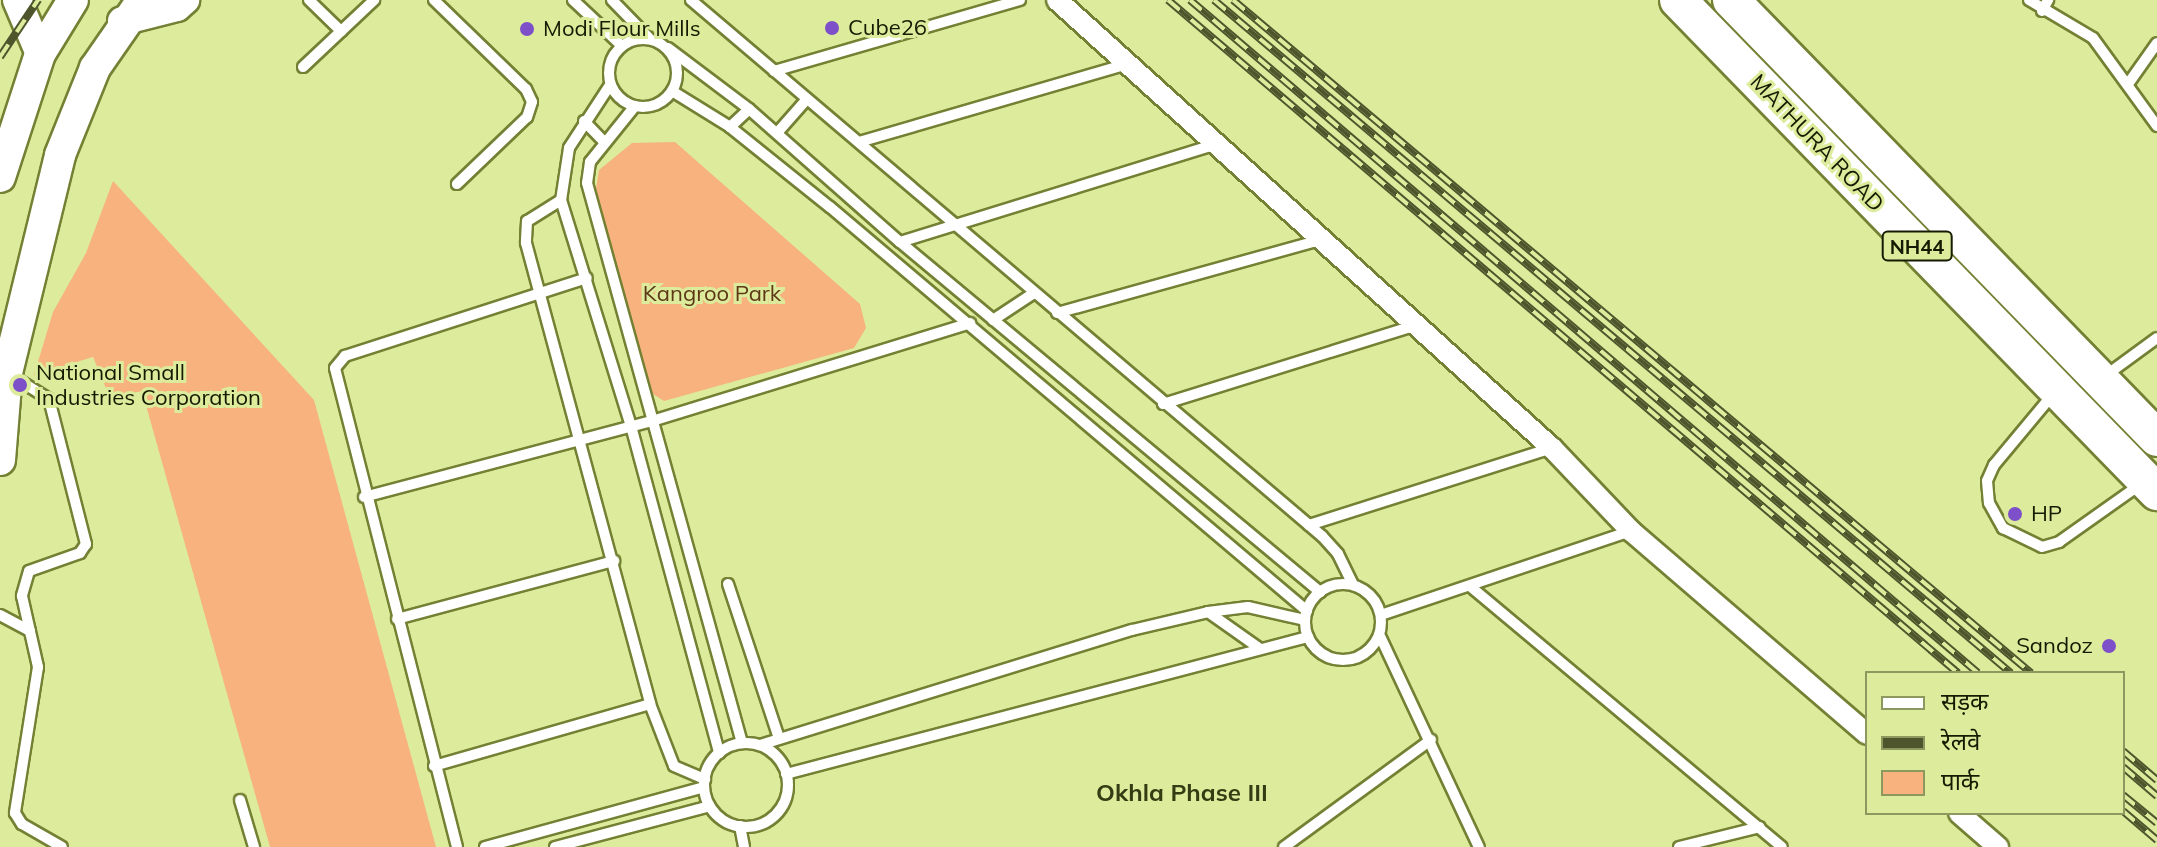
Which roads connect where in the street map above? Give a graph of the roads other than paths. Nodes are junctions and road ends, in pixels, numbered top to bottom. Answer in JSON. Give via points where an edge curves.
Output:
{"nodes":[{"id":1,"x":17,"y":0,"type":"edge"},
{"id":2,"x":73,"y":0,"type":"edge"},
{"id":3,"x":185,"y":0,"type":"edge"},
{"id":4,"x":309,"y":0,"type":"edge"},
{"id":5,"x":374,"y":0,"type":"edge"},
{"id":6,"x":434,"y":0,"type":"edge"},
{"id":7,"x":573,"y":0,"type":"edge"},
{"id":8,"x":612,"y":0,"type":"edge"},
{"id":9,"x":691,"y":0,"type":"edge"},
{"id":10,"x":1020,"y":0,"type":"edge"},
{"id":11,"x":1057,"y":0,"type":"edge"},
{"id":12,"x":1678,"y":0,"type":"edge"},
{"id":13,"x":2029,"y":0,"type":"edge"},
{"id":14,"x":2048,"y":0,"type":"edge"},
{"id":15,"x":1741,"y":4,"type":"edge"},
{"id":16,"x":132,"y":10,"type":"edge"},
{"id":17,"x":2042,"y":11,"type":"junction"},
{"id":18,"x":341,"y":31,"type":"junction"},
{"id":19,"x":649,"y":38,"type":"junction"},
{"id":20,"x":2157,"y":43,"type":"edge"},
{"id":21,"x":621,"y":45,"type":"junction"},
{"id":22,"x":668,"y":48,"type":"junction"},
{"id":23,"x":40,"y":54,"type":"junction"},
{"id":24,"x":1127,"y":64,"type":"junction"},
{"id":25,"x":303,"y":67,"type":"dead end"},
{"id":26,"x":774,"y":71,"type":"junction"},
{"id":27,"x":2128,"y":84,"type":"junction"},
{"id":28,"x":610,"y":85,"type":"junction"},
{"id":29,"x":672,"y":91,"type":"junction"},
{"id":30,"x":807,"y":99,"type":"junction"},
{"id":31,"x":635,"y":106,"type":"junction"},
{"id":32,"x":749,"y":109,"type":"junction"},
{"id":33,"x":584,"y":121,"type":"junction"},
{"id":34,"x":2157,"y":126,"type":"edge"},
{"id":35,"x":730,"y":127,"type":"junction"},
{"id":36,"x":777,"y":133,"type":"junction"},
{"id":37,"x":604,"y":142,"type":"junction"},
{"id":38,"x":859,"y":142,"type":"junction"},
{"id":39,"x":1216,"y":144,"type":"junction"},
{"id":40,"x":2,"y":160,"type":"edge"},
{"id":41,"x":457,"y":184,"type":"dead end"},
{"id":42,"x":561,"y":200,"type":"junction"},
{"id":43,"x":951,"y":222,"type":"junction"},
{"id":44,"x":1322,"y":240,"type":"junction"},
{"id":45,"x":900,"y":242,"type":"junction"},
{"id":46,"x":587,"y":278,"type":"junction"},
{"id":47,"x":541,"y":290,"type":"junction"},
{"id":48,"x":1034,"y":293,"type":"junction"},
{"id":49,"x":1057,"y":313,"type":"junction"},
{"id":50,"x":993,"y":320,"type":"junction"},
{"id":51,"x":970,"y":323,"type":"junction"},
{"id":52,"x":1417,"y":325,"type":"junction"},
{"id":53,"x":2157,"y":338,"type":"edge"},
{"id":54,"x":7,"y":373,"type":"junction"},
{"id":55,"x":2101,"y":380,"type":"junction"},
{"id":56,"x":2057,"y":389,"type":"junction"},
{"id":57,"x":1163,"y":404,"type":"junction"},
{"id":58,"x":652,"y":421,"type":"junction"},
{"id":59,"x":631,"y":426,"type":"junction"},
{"id":60,"x":2157,"y":438,"type":"edge"},
{"id":61,"x":582,"y":439,"type":"junction"},
{"id":62,"x":1552,"y":448,"type":"junction"},
{"id":63,"x":0,"y":460,"type":"edge"},
{"id":64,"x":2152,"y":486,"type":"edge"},
{"id":65,"x":364,"y":497,"type":"junction"},
{"id":66,"x":1309,"y":525,"type":"junction"},
{"id":67,"x":1631,"y":531,"type":"junction"},
{"id":68,"x":614,"y":561,"type":"junction"},
{"id":69,"x":728,"y":584,"type":"dead end"},
{"id":70,"x":1353,"y":585,"type":"junction"},
{"id":71,"x":1471,"y":587,"type":"junction"},
{"id":72,"x":1320,"y":592,"type":"junction"},
{"id":73,"x":1208,"y":612,"type":"junction"},
{"id":74,"x":0,"y":615,"type":"edge"},
{"id":75,"x":1381,"y":615,"type":"junction"},
{"id":76,"x":1306,"y":616,"type":"junction"},
{"id":77,"x":397,"y":619,"type":"junction"},
{"id":78,"x":30,"y":631,"type":"junction"},
{"id":79,"x":1380,"y":636,"type":"junction"},
{"id":80,"x":1308,"y":637,"type":"junction"},
{"id":81,"x":1259,"y":648,"type":"junction"},
{"id":82,"x":650,"y":704,"type":"junction"},
{"id":83,"x":1865,"y":732,"type":"edge"},
{"id":84,"x":779,"y":738,"type":"junction"},
{"id":85,"x":1431,"y":740,"type":"junction"},
{"id":86,"x":742,"y":743,"type":"junction"},
{"id":87,"x":760,"y":745,"type":"junction"},
{"id":88,"x":719,"y":753,"type":"junction"},
{"id":89,"x":434,"y":766,"type":"junction"},
{"id":90,"x":786,"y":774,"type":"junction"},
{"id":91,"x":704,"y":783,"type":"junction"},
{"id":92,"x":240,"y":800,"type":"dead end"},
{"id":93,"x":710,"y":806,"type":"junction"},
{"id":94,"x":1961,"y":815,"type":"edge"},
{"id":95,"x":740,"y":826,"type":"junction"},
{"id":96,"x":1760,"y":827,"type":"junction"},
{"id":97,"x":62,"y":847,"type":"edge"},
{"id":98,"x":254,"y":847,"type":"edge"},
{"id":99,"x":457,"y":847,"type":"edge"},
{"id":100,"x":485,"y":847,"type":"edge"},
{"id":101,"x":555,"y":847,"type":"edge"},
{"id":102,"x":744,"y":847,"type":"edge"},
{"id":103,"x":1284,"y":847,"type":"edge"},
{"id":104,"x":1479,"y":847,"type":"edge"},
{"id":105,"x":1679,"y":847,"type":"edge"},
{"id":106,"x":1782,"y":847,"type":"edge"},
{"id":107,"x":1998,"y":847,"type":"edge"}],
"edges":[{"from":1,"to":23,"type":"main road"},
{"from":2,"to":23,"type":"main road"},
{"from":3,"to":16,"type":"main road","via":[[177,7]]},
{"from":4,"to":18,"type":"lane"},
{"from":5,"to":18,"type":"lane"},
{"from":6,"to":41,"type":"lane","via":[[526,89],[532,102],[527,117]]},
{"from":7,"to":21,"type":"lane"},
{"from":8,"to":19,"type":"lane"},
{"from":9,"to":26,"type":"lane"},
{"from":10,"to":26,"type":"lane"},
{"from":11,"to":24,"type":"street"},
{"from":12,"to":56,"type":"highway","name":"MATHURA ROAD","number":"NH44"},
{"from":13,"to":17,"type":"lane"},
{"from":14,"to":17,"type":"lane"},
{"from":15,"to":55,"type":"highway","name":"MATHURA ROAD","number":"NH44"},
{"from":16,"to":54,"type":"main road","via":[[95,68],[60,155]]},
{"from":17,"to":27,"type":"lane","via":[[2093,38]]},
{"from":18,"to":25,"type":"lane"},
{"from":19,"to":21,"type":"lane"},
{"from":19,"to":22,"type":"lane"},
{"from":20,"to":27,"type":"lane"},
{"from":21,"to":28,"type":"lane","via":[[610,62]]},
{"from":22,"to":29,"type":"lane","via":[[677,68]]},
{"from":22,"to":32,"type":"lane"},
{"from":23,"to":40,"type":"main road"},
{"from":24,"to":38,"type":"lane"},
{"from":24,"to":39,"type":"street"},
{"from":26,"to":30,"type":"lane"},
{"from":27,"to":34,"type":"lane"},
{"from":28,"to":31,"type":"lane","via":[[622,101]]},
{"from":28,"to":33,"type":"lane"},
{"from":29,"to":31,"type":"lane","via":[[654,106]]},
{"from":29,"to":35,"type":"lane"},
{"from":30,"to":36,"type":"lane"},
{"from":30,"to":38,"type":"lane"},
{"from":31,"to":37,"type":"lane"},
{"from":32,"to":35,"type":"lane"},
{"from":32,"to":36,"type":"lane"},
{"from":33,"to":37,"type":"lane"},
{"from":33,"to":42,"type":"lane","via":[[563,165]]},
{"from":35,"to":51,"type":"lane"},
{"from":36,"to":45,"type":"lane"},
{"from":37,"to":58,"type":"lane","via":[[590,162],[587,183]]},
{"from":38,"to":43,"type":"lane"},
{"from":39,"to":43,"type":"lane"},
{"from":39,"to":44,"type":"street"},
{"from":42,"to":46,"type":"lane"},
{"from":42,"to":47,"type":"lane","via":[[527,221],[526,243]]},
{"from":43,"to":45,"type":"lane"},
{"from":43,"to":48,"type":"lane"},
{"from":44,"to":49,"type":"lane"},
{"from":44,"to":52,"type":"street"},
{"from":45,"to":50,"type":"lane"},
{"from":46,"to":47,"type":"lane"},
{"from":46,"to":59,"type":"lane"},
{"from":47,"to":61,"type":"lane"},
{"from":47,"to":65,"type":"lane","via":[[345,356],[336,364]]},
{"from":48,"to":49,"type":"lane"},
{"from":48,"to":50,"type":"lane"},
{"from":49,"to":57,"type":"lane"},
{"from":50,"to":72,"type":"lane"},
{"from":51,"to":58,"type":"lane"},
{"from":51,"to":76,"type":"lane"},
{"from":52,"to":57,"type":"lane"},
{"from":52,"to":62,"type":"street"},
{"from":53,"to":55,"type":"lane"},
{"from":54,"to":63,"type":"main road"},
{"from":54,"to":78,"type":"lane","via":[[49,399],[86,544],[80,553],[25,575],[22,596]]},
{"from":55,"to":60,"type":"highway","name":"MATHURA ROAD","number":"NH44"},
{"from":56,"to":64,"type":"highway","name":"MATHURA ROAD","number":"NH44"},
{"from":56,"to":64,"type":"lane","via":[[1994,465],[1987,481],[1989,503],[2003,528],[2042,547]]},
{"from":57,"to":66,"type":"lane"},
{"from":58,"to":59,"type":"lane"},
{"from":58,"to":86,"type":"lane"},
{"from":59,"to":61,"type":"lane"},
{"from":59,"to":88,"type":"lane"},
{"from":61,"to":65,"type":"lane"},
{"from":61,"to":68,"type":"lane"},
{"from":62,"to":66,"type":"lane"},
{"from":62,"to":67,"type":"street"},
{"from":65,"to":77,"type":"lane"},
{"from":66,"to":70,"type":"lane","via":[[1332,545]]},
{"from":67,"to":71,"type":"lane"},
{"from":67,"to":83,"type":"street"},
{"from":68,"to":77,"type":"lane"},
{"from":68,"to":82,"type":"lane"},
{"from":69,"to":84,"type":"lane"},
{"from":70,"to":72,"type":"lane"},
{"from":70,"to":75,"type":"lane","via":[[1372,597]]},
{"from":71,"to":75,"type":"lane"},
{"from":71,"to":96,"type":"lane"},
{"from":72,"to":76,"type":"lane"},
{"from":73,"to":76,"type":"lane","via":[[1248,607]]},
{"from":73,"to":81,"type":"lane"},
{"from":73,"to":84,"type":"lane","via":[[1118,634]]},
{"from":74,"to":78,"type":"lane"},
{"from":75,"to":79,"type":"lane"},
{"from":76,"to":80,"type":"lane"},
{"from":77,"to":89,"type":"lane"},
{"from":78,"to":97,"type":"lane","via":[[38,667],[37,698],[15,813],[22,824]]},
{"from":79,"to":80,"type":"lane","via":[[1367,653],[1348,661],[1327,657]]},
{"from":79,"to":85,"type":"lane"},
{"from":80,"to":81,"type":"lane"},
{"from":81,"to":90,"type":"lane","via":[[1020,716]]},
{"from":82,"to":89,"type":"lane"},
{"from":82,"to":91,"type":"lane","via":[[674,766]]},
{"from":84,"to":87,"type":"lane"},
{"from":85,"to":103,"type":"lane"},
{"from":85,"to":104,"type":"lane"},
{"from":86,"to":87,"type":"lane"},
{"from":86,"to":88,"type":"lane"},
{"from":87,"to":90,"type":"lane","via":[[777,757]]},
{"from":88,"to":91,"type":"lane"},
{"from":89,"to":99,"type":"lane"},
{"from":90,"to":95,"type":"lane","via":[[779,810],[758,824]]},
{"from":91,"to":93,"type":"lane"},
{"from":91,"to":100,"type":"lane"},
{"from":92,"to":98,"type":"lane"},
{"from":93,"to":95,"type":"lane","via":[[722,819]]},
{"from":93,"to":101,"type":"lane"},
{"from":94,"to":107,"type":"street"},
{"from":95,"to":102,"type":"lane"},
{"from":96,"to":105,"type":"lane"},
{"from":96,"to":106,"type":"lane"}]}
